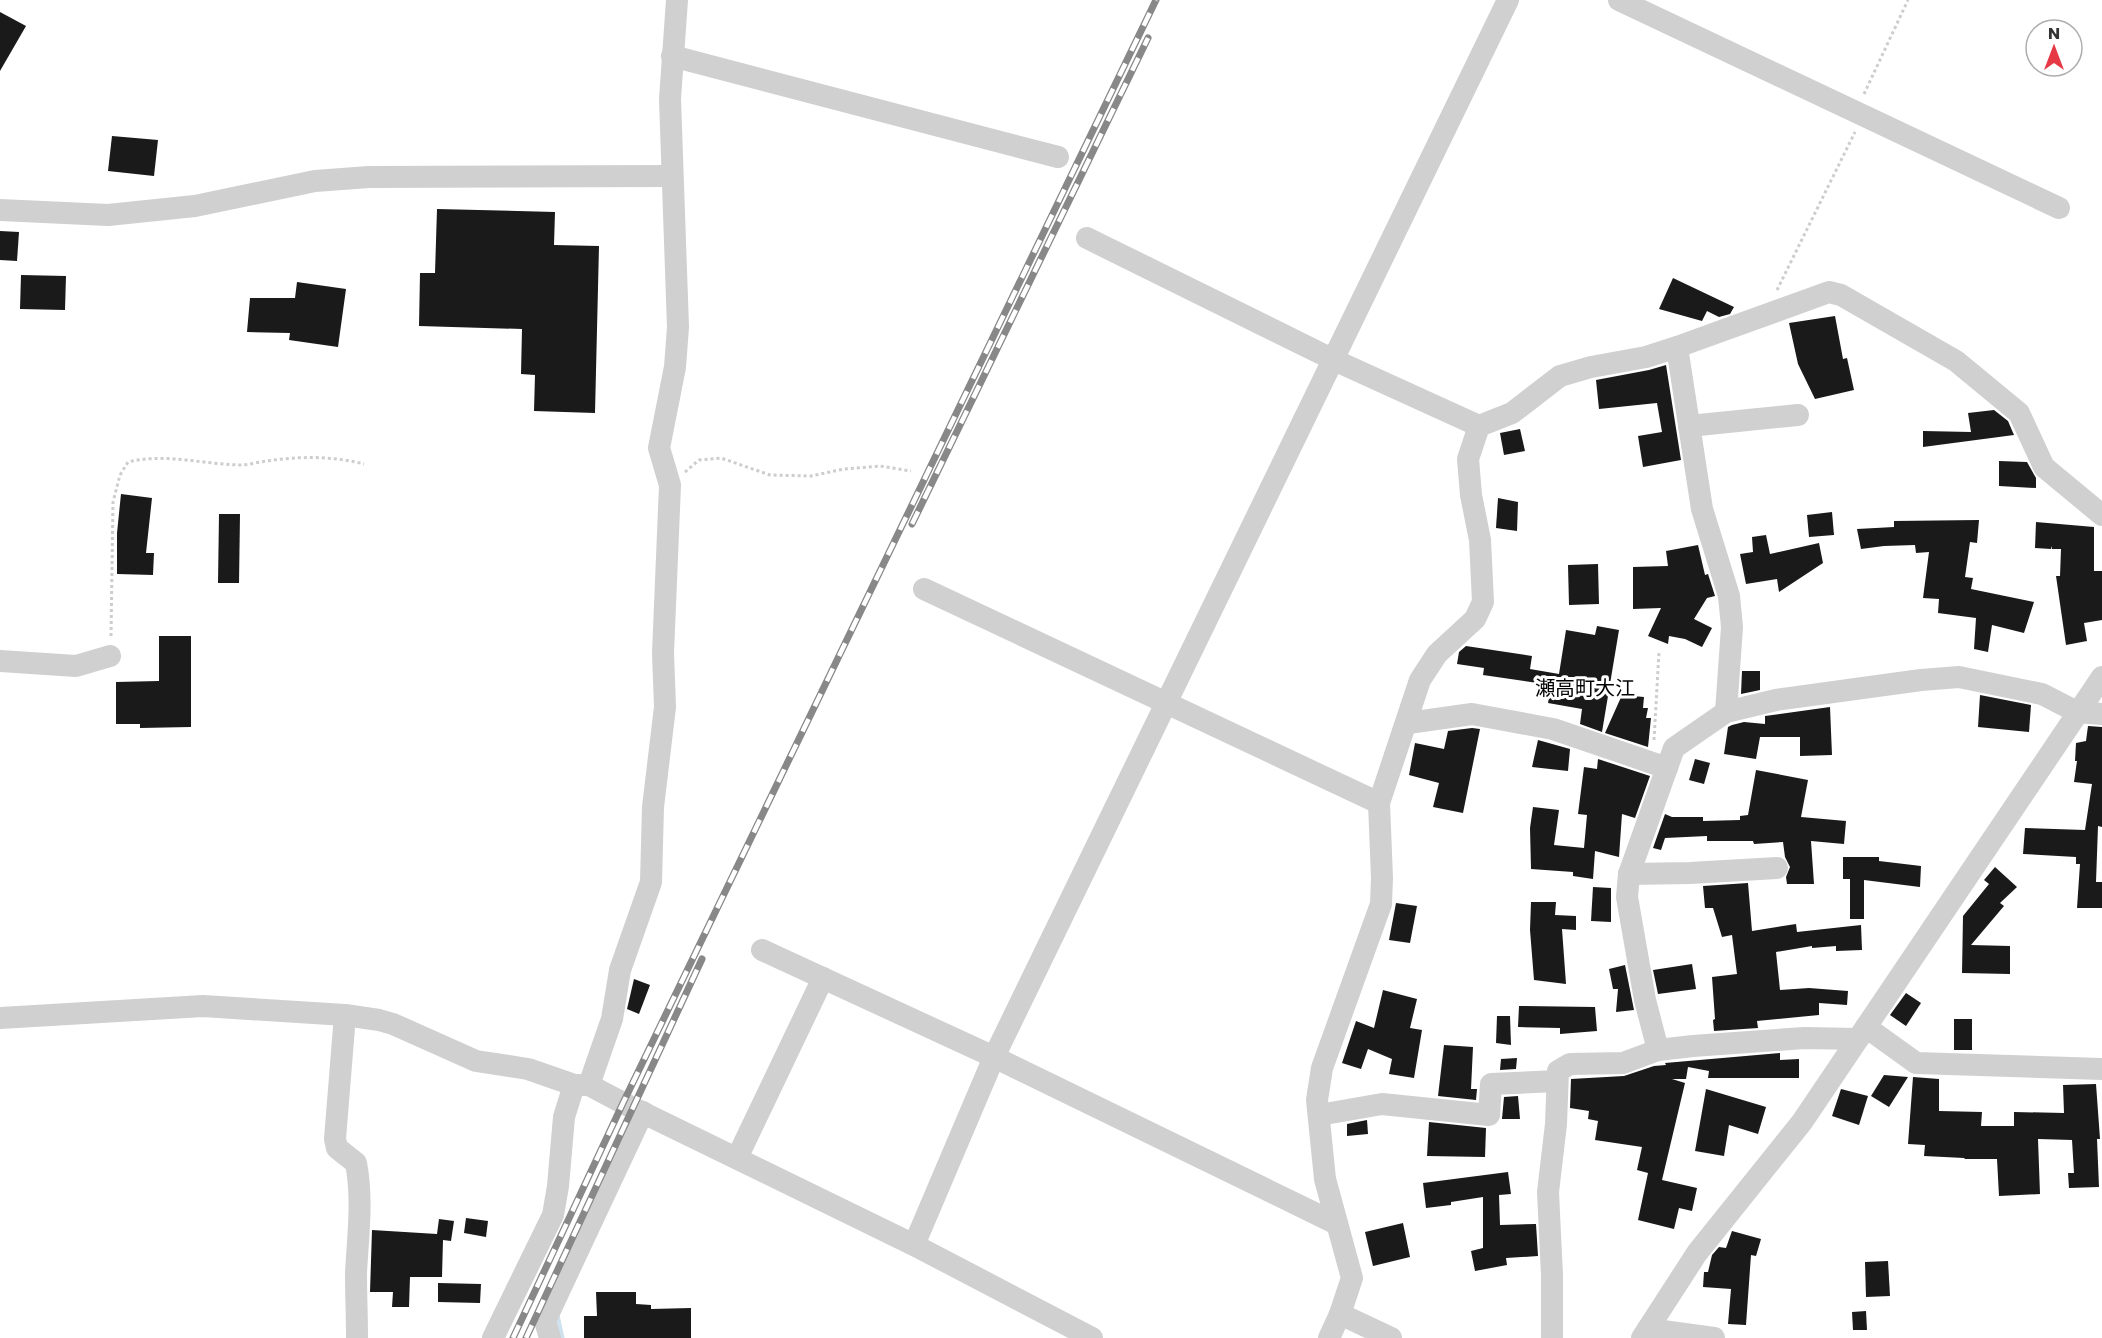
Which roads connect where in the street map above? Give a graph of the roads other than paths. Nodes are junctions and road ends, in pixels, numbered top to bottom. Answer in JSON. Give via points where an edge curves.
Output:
{"nodes":[{"id":1,"x":676,"y":0,"type":"edge"},
{"id":2,"x":1508,"y":0,"type":"edge"},
{"id":3,"x":1619,"y":0,"type":"edge"},
{"id":4,"x":672,"y":56,"type":"junction"},
{"id":5,"x":1058,"y":157,"type":"dead end"},
{"id":6,"x":672,"y":176,"type":"junction"},
{"id":7,"x":2059,"y":208,"type":"dead end"},
{"id":8,"x":0,"y":210,"type":"edge"},
{"id":9,"x":1087,"y":238,"type":"dead end"},
{"id":10,"x":1677,"y":347,"type":"junction"},
{"id":11,"x":1334,"y":360,"type":"junction"},
{"id":12,"x":1798,"y":415,"type":"dead end"},
{"id":13,"x":1479,"y":426,"type":"junction"},
{"id":14,"x":1689,"y":426,"type":"junction"},
{"id":15,"x":2102,"y":515,"type":"edge"},
{"id":16,"x":924,"y":589,"type":"dead end"},
{"id":17,"x":111,"y":656,"type":"road end"},
{"id":18,"x":0,"y":661,"type":"edge"},
{"id":19,"x":2102,"y":677,"type":"edge"},
{"id":20,"x":1167,"y":702,"type":"junction"},
{"id":21,"x":1726,"y":712,"type":"junction"},
{"id":22,"x":2077,"y":712,"type":"junction"},
{"id":23,"x":2102,"y":714,"type":"edge"},
{"id":24,"x":1408,"y":723,"type":"junction"},
{"id":25,"x":1660,"y":765,"type":"junction"},
{"id":26,"x":1379,"y":803,"type":"junction"},
{"id":27,"x":1777,"y":868,"type":"dead end"},
{"id":28,"x":1629,"y":874,"type":"junction"},
{"id":29,"x":762,"y":950,"type":"dead end"},
{"id":30,"x":823,"y":978,"type":"junction"},
{"id":31,"x":345,"y":1016,"type":"junction"},
{"id":32,"x":0,"y":1018,"type":"edge"},
{"id":33,"x":1862,"y":1033,"type":"junction"},
{"id":34,"x":1658,"y":1050,"type":"junction"},
{"id":35,"x":994,"y":1057,"type":"junction"},
{"id":36,"x":2102,"y":1069,"type":"edge"},
{"id":37,"x":1557,"y":1082,"type":"junction"},
{"id":38,"x":582,"y":1085,"type":"junction"},
{"id":39,"x":643,"y":1112,"type":"junction"},
{"id":40,"x":1319,"y":1115,"type":"junction"},
{"id":41,"x":737,"y":1158,"type":"junction"},
{"id":42,"x":1337,"y":1224,"type":"junction"},
{"id":43,"x":914,"y":1245,"type":"junction"},
{"id":44,"x":1340,"y":1314,"type":"junction"},
{"id":45,"x":1645,"y":1334,"type":"edge"},
{"id":46,"x":357,"y":1338,"type":"edge"},
{"id":47,"x":493,"y":1338,"type":"edge"},
{"id":48,"x":550,"y":1338,"type":"edge"},
{"id":49,"x":1092,"y":1338,"type":"edge"},
{"id":50,"x":1329,"y":1338,"type":"edge"},
{"id":51,"x":1391,"y":1338,"type":"edge"},
{"id":52,"x":1552,"y":1338,"type":"edge"},
{"id":53,"x":1714,"y":1338,"type":"edge"}],
"edges":[{"from":1,"to":4,"type":"street"},
{"from":2,"to":11,"type":"street"},
{"from":3,"to":7,"type":"street"},
{"from":4,"to":5,"type":"street"},
{"from":4,"to":6,"type":"street"},
{"from":6,"to":8,"type":"street","via":[[369,177],[315,181],[195,206],[108,215]]},
{"from":6,"to":38,"type":"street","via":[[678,327],[675,367],[659,448],[670,485],[663,653],[665,707],[653,807],[651,882],[620,970],[612,1019]]},
{"from":9,"to":11,"type":"street"},
{"from":10,"to":13,"type":"street","via":[[1560,376],[1512,413]]},
{"from":10,"to":14,"type":"street"},
{"from":10,"to":15,"type":"street","via":[[1830,292],[1840,295],[1956,361],[2019,413],[2044,467]]},
{"from":11,"to":13,"type":"street"},
{"from":11,"to":20,"type":"street"},
{"from":12,"to":14,"type":"street"},
{"from":13,"to":24,"type":"street","via":[[1468,459],[1483,602],[1475,619],[1437,654],[1420,680]]},
{"from":14,"to":21,"type":"street","via":[[1702,509],[1729,596],[1732,627]]},
{"from":16,"to":20,"type":"street"},
{"from":17,"to":18,"type":"street","via":[[76,666]]},
{"from":19,"to":22,"type":"street"},
{"from":20,"to":26,"type":"street"},
{"from":20,"to":35,"type":"street"},
{"from":21,"to":22,"type":"street","via":[[1776,700],[1959,677],[2042,694]]},
{"from":21,"to":25,"type":"street","via":[[1674,748]]},
{"from":22,"to":23,"type":"street"},
{"from":22,"to":33,"type":"street"},
{"from":24,"to":25,"type":"street","via":[[1472,714],[1553,729]]},
{"from":24,"to":26,"type":"street"},
{"from":25,"to":28,"type":"street"},
{"from":26,"to":40,"type":"street","via":[[1381,904],[1322,1068]]},
{"from":27,"to":28,"type":"street"},
{"from":28,"to":34,"type":"street","via":[[1627,897]]},
{"from":29,"to":30,"type":"street"},
{"from":30,"to":35,"type":"street"},
{"from":30,"to":41,"type":"street"},
{"from":31,"to":32,"type":"street","via":[[202,1006]]},
{"from":31,"to":38,"type":"street","via":[[393,1024],[476,1061],[528,1069]]},
{"from":31,"to":46,"type":"street","via":[[335,1139],[337,1148],[356,1163],[360,1185]]},
{"from":33,"to":34,"type":"street"},
{"from":33,"to":36,"type":"street","via":[[1916,1063]]},
{"from":33,"to":45,"type":"street","via":[[1802,1122],[1698,1253]]},
{"from":34,"to":37,"type":"street","via":[[1623,1063],[1570,1064],[1558,1071]]},
{"from":35,"to":42,"type":"street"},
{"from":35,"to":43,"type":"street"},
{"from":37,"to":40,"type":"street","via":[[1491,1084],[1489,1115],[1382,1104]]},
{"from":37,"to":52,"type":"street","via":[[1548,1192]]},
{"from":38,"to":39,"type":"street"},
{"from":38,"to":47,"type":"street","via":[[564,1117],[553,1215]]},
{"from":39,"to":41,"type":"street"},
{"from":39,"to":48,"type":"street","via":[[545,1321]]},
{"from":40,"to":42,"type":"street","via":[[1325,1179]]},
{"from":41,"to":43,"type":"street"},
{"from":42,"to":44,"type":"street","via":[[1352,1278]]},
{"from":43,"to":49,"type":"street"},
{"from":44,"to":50,"type":"street"},
{"from":44,"to":51,"type":"street"},
{"from":45,"to":53,"type":"street"}]}
